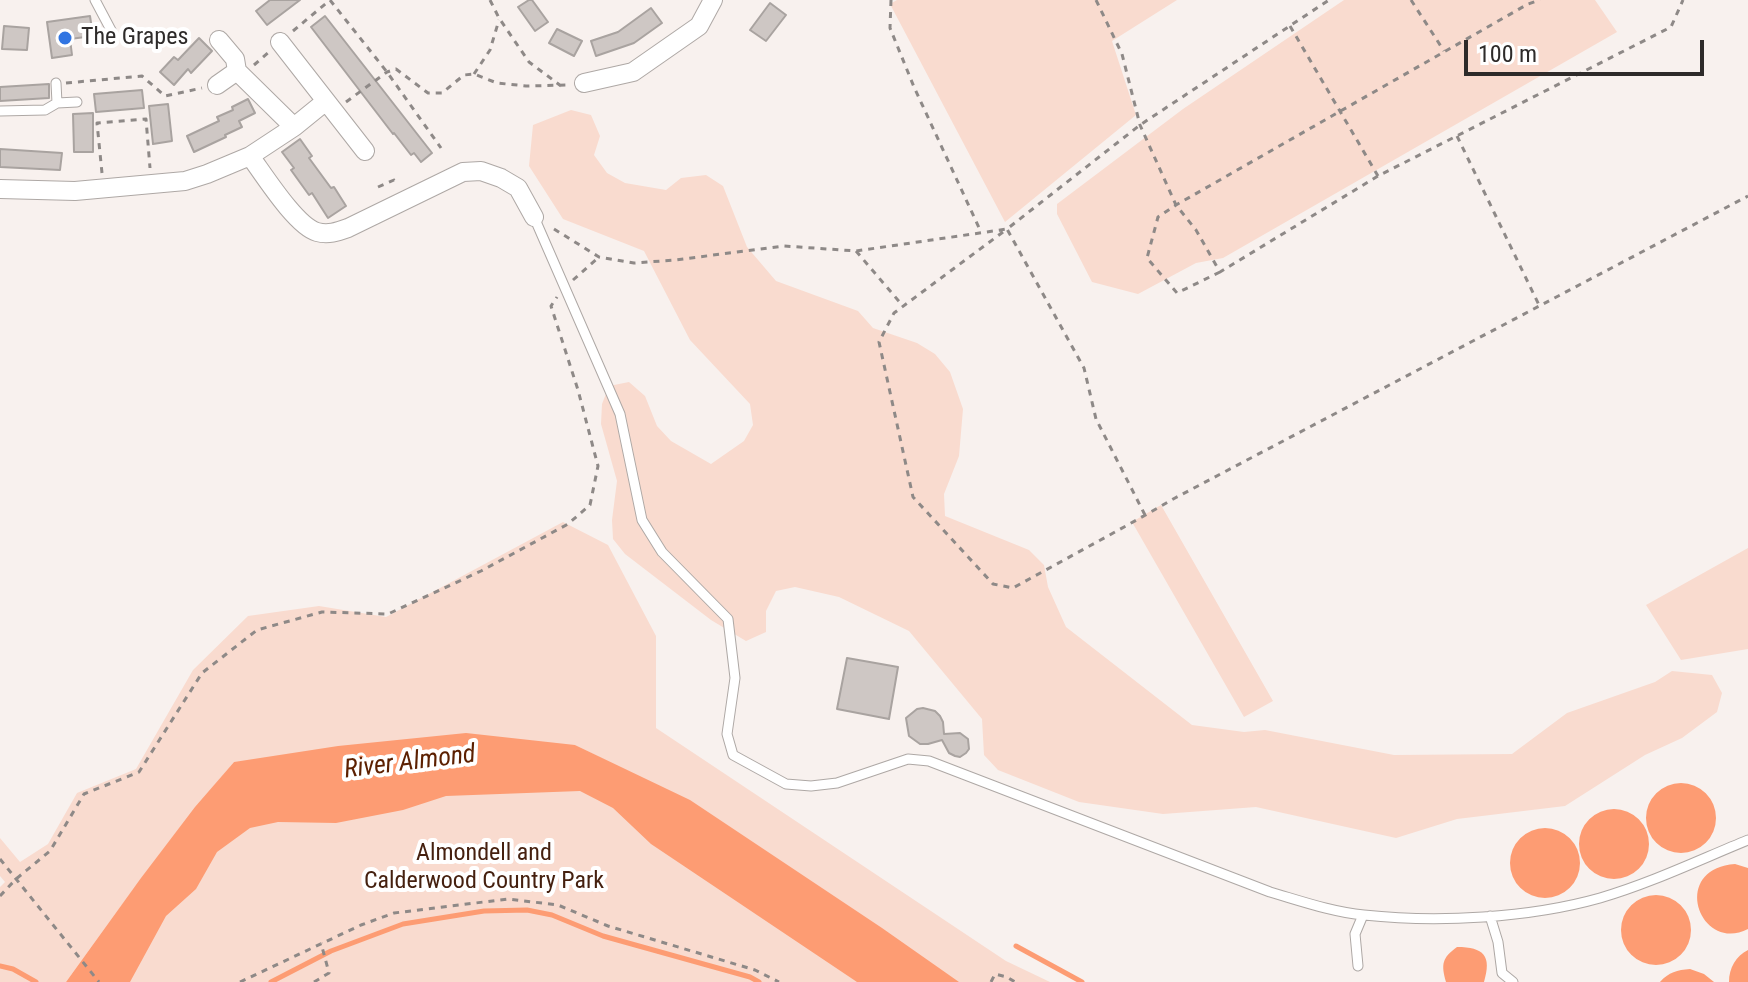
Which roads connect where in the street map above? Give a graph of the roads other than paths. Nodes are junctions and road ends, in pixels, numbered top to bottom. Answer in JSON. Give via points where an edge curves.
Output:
{"nodes":[{"id":1,"x":95,"y":0,"type":"edge"},
{"id":2,"x":713,"y":0,"type":"edge"},
{"id":3,"x":112,"y":32,"type":"dead end"},
{"id":4,"x":219,"y":40,"type":"dead end"},
{"id":5,"x":280,"y":42,"type":"dead end"},
{"id":6,"x":237,"y":71,"type":"junction"},
{"id":7,"x":56,"y":83,"type":"road end"},
{"id":8,"x":584,"y":83,"type":"road end"},
{"id":9,"x":217,"y":85,"type":"road end"},
{"id":10,"x":77,"y":102,"type":"dead end"},
{"id":11,"x":57,"y":103,"type":"junction"},
{"id":12,"x":330,"y":106,"type":"junction"},
{"id":13,"x":0,"y":111,"type":"edge"},
{"id":14,"x":294,"y":127,"type":"junction"},
{"id":15,"x":365,"y":151,"type":"dead end"},
{"id":16,"x":250,"y":156,"type":"junction"},
{"id":17,"x":0,"y":189,"type":"edge"},
{"id":18,"x":534,"y":217,"type":"joint"},
{"id":19,"x":1748,"y":840,"type":"edge"},
{"id":20,"x":1363,"y":915,"type":"junction"},
{"id":21,"x":1490,"y":916,"type":"junction"},
{"id":22,"x":1358,"y":966,"type":"dead end"},
{"id":23,"x":1513,"y":982,"type":"edge"}],
"edges":[{"from":1,"to":3,"type":"lane"},
{"from":2,"to":8,"type":"street","via":[[699,26],[633,72]]},
{"from":4,"to":6,"type":"street","via":[[235,59]]},
{"from":5,"to":12,"type":"street"},
{"from":6,"to":9,"type":"street"},
{"from":6,"to":14,"type":"street"},
{"from":7,"to":11,"type":"lane"},
{"from":10,"to":11,"type":"lane"},
{"from":11,"to":13,"type":"lane","via":[[45,110]]},
{"from":12,"to":14,"type":"street"},
{"from":12,"to":15,"type":"street"},
{"from":14,"to":16,"type":"street"},
{"from":16,"to":17,"type":"street","via":[[185,181],[65,192]]},
{"from":16,"to":18,"type":"street","via":[[301,223],[315,232],[348,228],[463,172],[481,171],[518,188]]},
{"from":18,"to":20,"type":"lane","via":[[620,414],[642,520],[662,552],[728,619],[735,678],[727,734],[733,755],[786,784],[811,786],[837,783],[908,759],[929,761],[1270,892]]},
{"from":19,"to":21,"type":"lane","via":[[1598,899]]},
{"from":20,"to":21,"type":"lane"},
{"from":20,"to":22,"type":"lane","via":[[1355,934]]},
{"from":21,"to":23,"type":"lane","via":[[1502,973]]}]}
